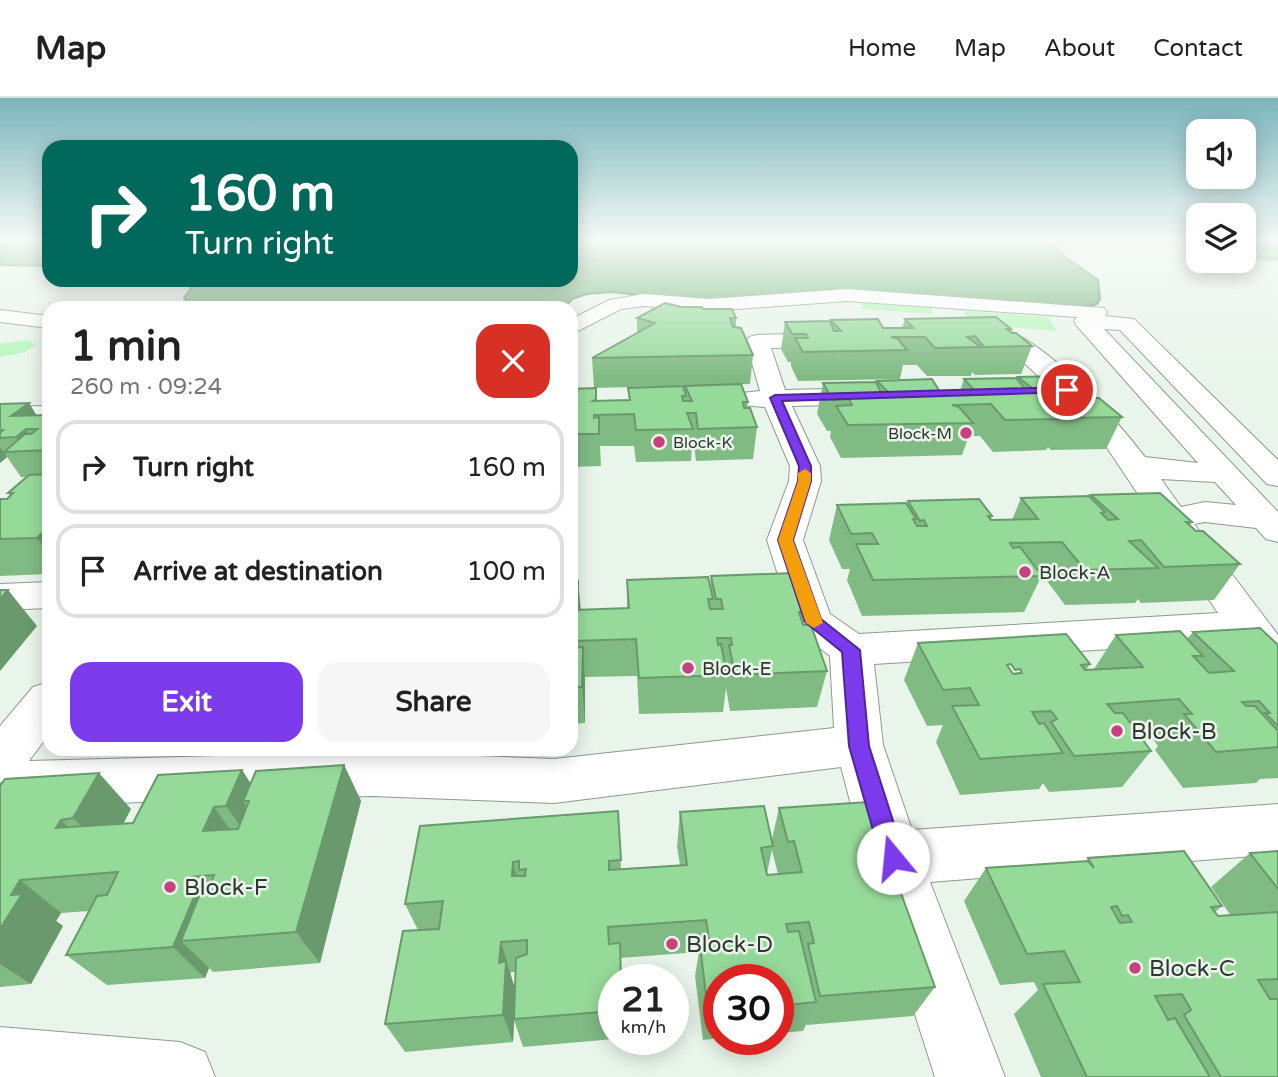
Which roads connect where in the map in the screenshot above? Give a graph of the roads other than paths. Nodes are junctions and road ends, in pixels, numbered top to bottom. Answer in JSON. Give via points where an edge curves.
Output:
{"nodes":[{"id":1,"x":0,"y":316,"type":"edge"},
{"id":2,"x":42,"y":321,"type":"edge"},
{"id":3,"x":1085,"y":321,"type":"junction"},
{"id":4,"x":578,"y":325,"type":"edge"},
{"id":5,"x":960,"y":335,"type":"edge"},
{"id":6,"x":858,"y":339,"type":"edge"},
{"id":7,"x":901,"y":395,"type":"edge"},
{"id":8,"x":775,"y":398,"type":"junction"},
{"id":9,"x":720,"y":399,"type":"edge"},
{"id":10,"x":42,"y":414,"type":"edge"},
{"id":11,"x":0,"y":415,"type":"edge"},
{"id":12,"x":1242,"y":440,"type":"junction"},
{"id":13,"x":1278,"y":442,"type":"edge"},
{"id":14,"x":1133,"y":464,"type":"junction"},
{"id":15,"x":1223,"y":473,"type":"junction"},
{"id":16,"x":1278,"y":477,"type":"edge"},
{"id":17,"x":1175,"y":518,"type":"junction"},
{"id":18,"x":1272,"y":525,"type":"edge"},
{"id":19,"x":42,"y":595,"type":"edge"},
{"id":20,"x":0,"y":597,"type":"edge"},
{"id":21,"x":1246,"y":626,"type":"junction"},
{"id":22,"x":851,"y":650,"type":"junction"},
{"id":23,"x":1278,"y":666,"type":"edge"},
{"id":24,"x":42,"y":709,"type":"edge"},
{"id":25,"x":859,"y":746,"type":"junction"},
{"id":26,"x":0,"y":761,"type":"edge"},
{"id":27,"x":0,"y":783,"type":"edge"},
{"id":28,"x":1278,"y":829,"type":"edge"},
{"id":29,"x":893,"y":858,"type":"junction"},
{"id":30,"x":0,"y":1061,"type":"edge"},
{"id":31,"x":180,"y":1077,"type":"edge"},
{"id":32,"x":970,"y":1077,"type":"edge"}],
"edges":[{"from":1,"to":2,"type":"street"},
{"from":3,"to":4,"type":"street","via":[[1097,312],[847,295],[709,305],[644,300],[616,304]]},
{"from":3,"to":12,"type":"street","via":[[1126,324]]},
{"from":3,"to":15,"type":"street"},
{"from":5,"to":14,"type":"street","via":[[999,334],[1025,352],[1053,390],[1112,432]]},
{"from":6,"to":8,"type":"street","via":[[757,342]]},
{"from":7,"to":8,"type":"street"},
{"from":8,"to":9,"type":"street"},
{"from":8,"to":22,"type":"street","via":[[805,466],[805,481],[785,540],[813,622]]},
{"from":10,"to":11,"type":"street"},
{"from":12,"to":13,"type":"street"},
{"from":12,"to":16,"type":"street"},
{"from":14,"to":15,"type":"street"},
{"from":14,"to":17,"type":"street"},
{"from":15,"to":18,"type":"street"},
{"from":17,"to":18,"type":"street","via":[[1205,512]]},
{"from":17,"to":21,"type":"street"},
{"from":19,"to":20,"type":"street"},
{"from":21,"to":22,"type":"street"},
{"from":21,"to":23,"type":"street"},
{"from":22,"to":25,"type":"street"},
{"from":24,"to":26,"type":"street"},
{"from":25,"to":27,"type":"street","via":[[554,781],[372,774]]},
{"from":25,"to":29,"type":"street"},
{"from":28,"to":29,"type":"street"},
{"from":29,"to":32,"type":"street"},
{"from":30,"to":31,"type":"street"}]}
